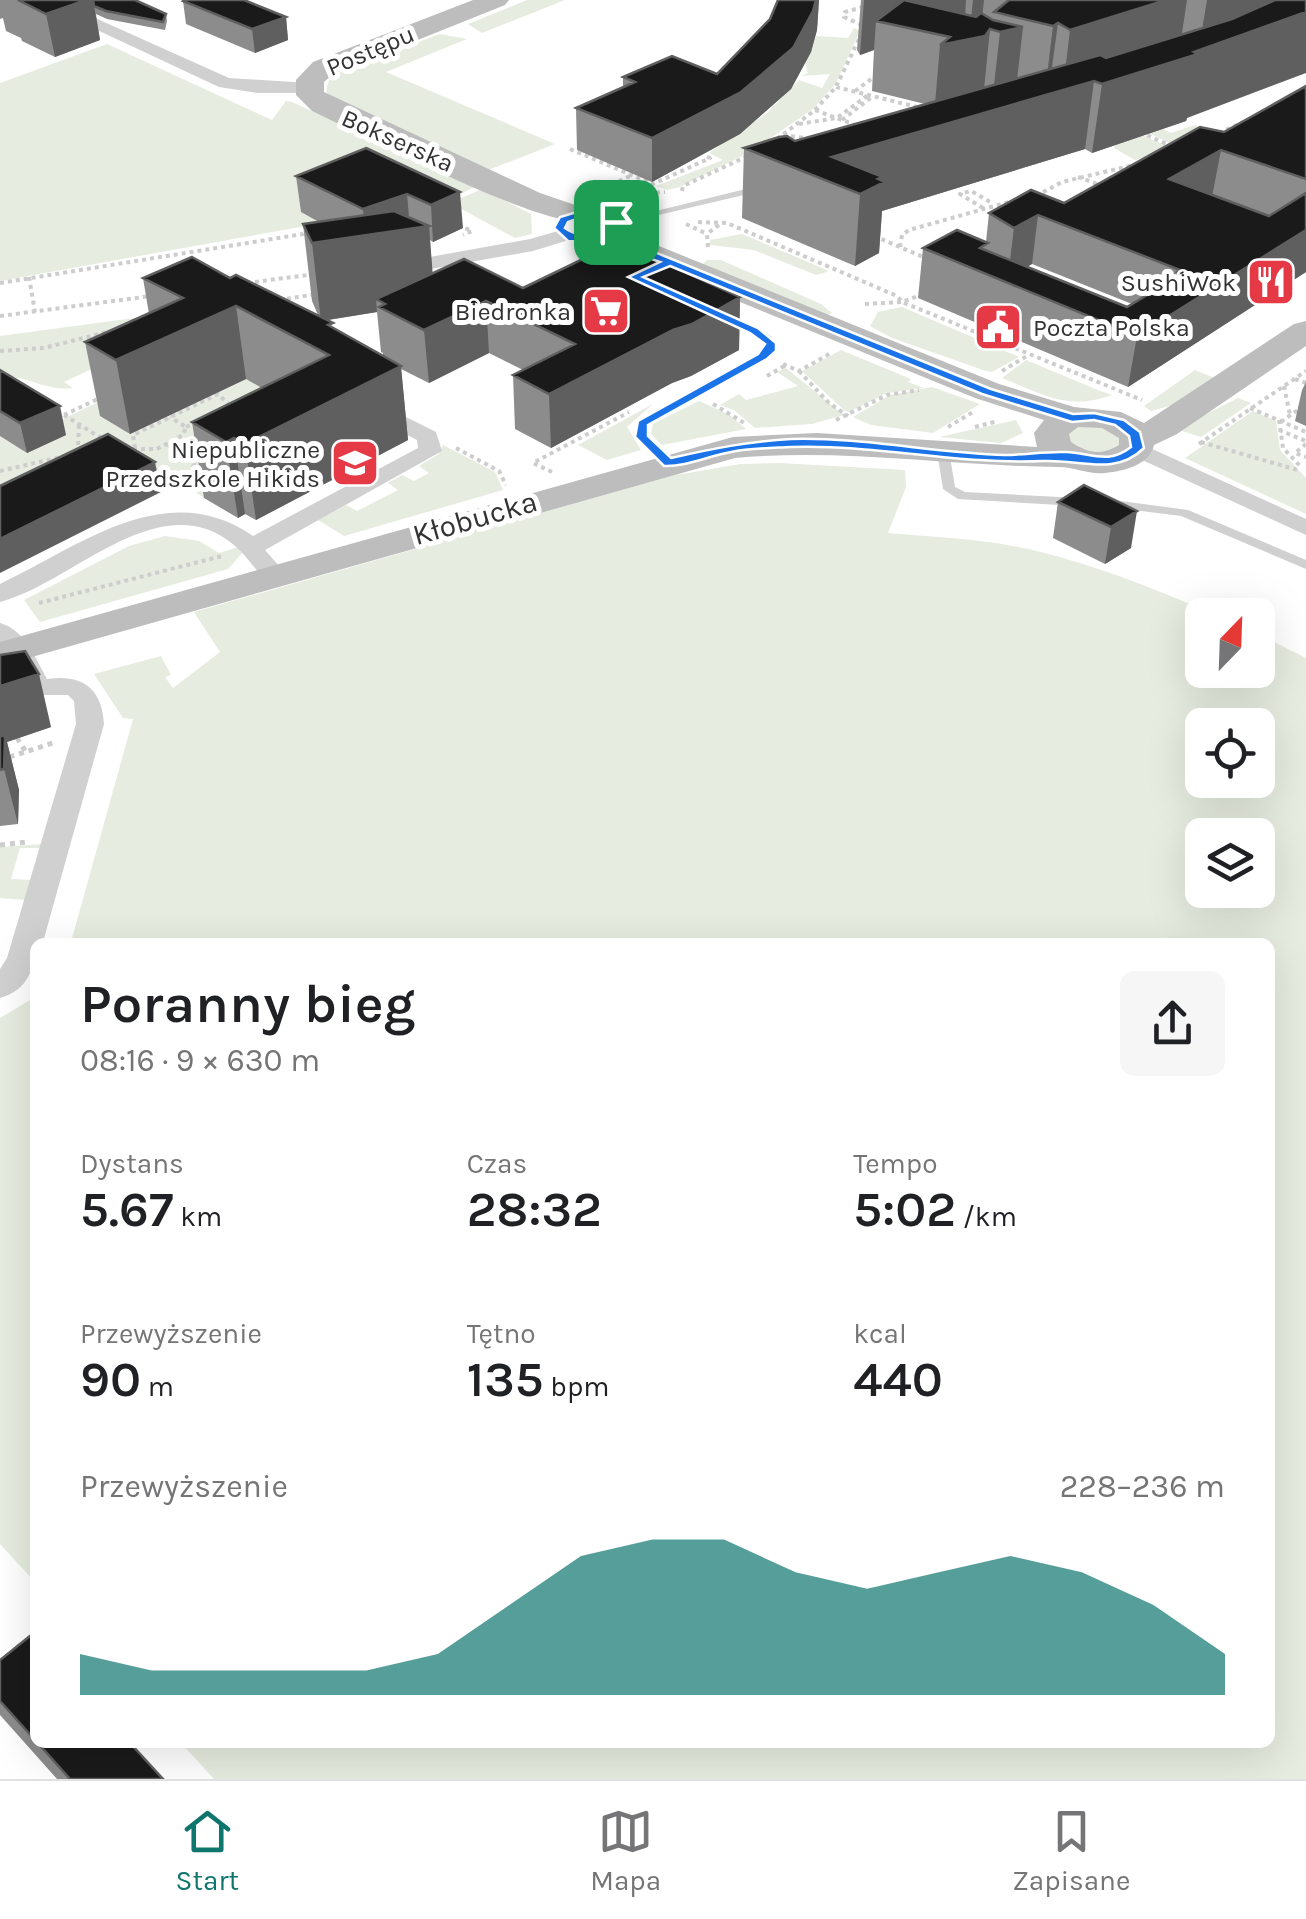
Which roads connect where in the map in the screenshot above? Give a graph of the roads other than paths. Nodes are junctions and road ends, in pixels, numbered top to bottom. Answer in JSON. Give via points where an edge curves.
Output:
{"nodes":[{"id":1,"x":496,"y":0,"type":"edge"},
{"id":2,"x":47,"y":6,"type":"edge"},
{"id":3,"x":339,"y":60,"type":"junction"},
{"id":4,"x":213,"y":78,"type":"junction"},
{"id":5,"x":309,"y":88,"type":"junction"},
{"id":6,"x":766,"y":187,"type":"edge"},
{"id":7,"x":575,"y":213,"type":"junction"},
{"id":8,"x":612,"y":231,"type":"junction"},
{"id":9,"x":377,"y":272,"type":"edge"},
{"id":10,"x":701,"y":308,"type":"edge"},
{"id":11,"x":1306,"y":331,"type":"edge"},
{"id":12,"x":370,"y":406,"type":"edge"},
{"id":13,"x":1132,"y":435,"type":"junction"},
{"id":14,"x":1061,"y":436,"type":"junction"},
{"id":15,"x":950,"y":444,"type":"junction"},
{"id":16,"x":668,"y":463,"type":"junction"},
{"id":17,"x":1306,"y":528,"type":"edge"},
{"id":18,"x":264,"y":561,"type":"junction"},
{"id":19,"x":1306,"y":565,"type":"edge"},
{"id":20,"x":0,"y":594,"type":"edge"},
{"id":21,"x":5,"y":645,"type":"edge"},
{"id":22,"x":0,"y":988,"type":"edge"}],
"edges":[{"from":1,"to":3,"type":"street","name":"Postępu"},
{"from":2,"to":4,"type":"street","name":"Bokserska"},
{"from":3,"to":4,"type":"street","name":"Bokserska","via":[[267,80]]},
{"from":3,"to":5,"type":"street","name":"Postępu","via":[[315,74]]},
{"from":4,"to":5,"type":"street","name":"Bokserska","via":[[257,88]]},
{"from":5,"to":7,"type":"street","name":"Bokserska","via":[[322,106],[530,204]]},
{"from":6,"to":8,"type":"lane"},
{"from":7,"to":8,"type":"street","via":[[597,214]]},
{"from":7,"to":9,"type":"street","via":[[533,245]]},
{"from":8,"to":14,"type":"street","via":[[655,262],[984,393]]},
{"from":10,"to":16,"type":"lane","via":[[767,338],[770,351],[642,424],[642,437]]},
{"from":11,"to":13,"type":"street","via":[[1192,408]]},
{"from":12,"to":18,"type":"street","via":[[428,438],[430,451]]},
{"from":13,"to":14,"type":"street","via":[[1089,462]]},
{"from":13,"to":17,"type":"street","via":[[1199,480]]},
{"from":14,"to":15,"type":"street","name":"Kłobucka","via":[[1021,460]]},
{"from":15,"to":16,"type":"street","name":"Kłobucka","via":[[755,444]]},
{"from":15,"to":19,"type":"lane","via":[[948,489],[962,496],[1163,508]]},
{"from":16,"to":18,"type":"street","name":"Kłobucka"},
{"from":18,"to":20,"type":"street","via":[[201,520],[161,517]]},
{"from":18,"to":21,"type":"street","name":"Kłobucka"},
{"from":21,"to":22,"type":"street","via":[[26,692],[60,684],[76,688],[86,695],[90,724],[23,958]]}]}
